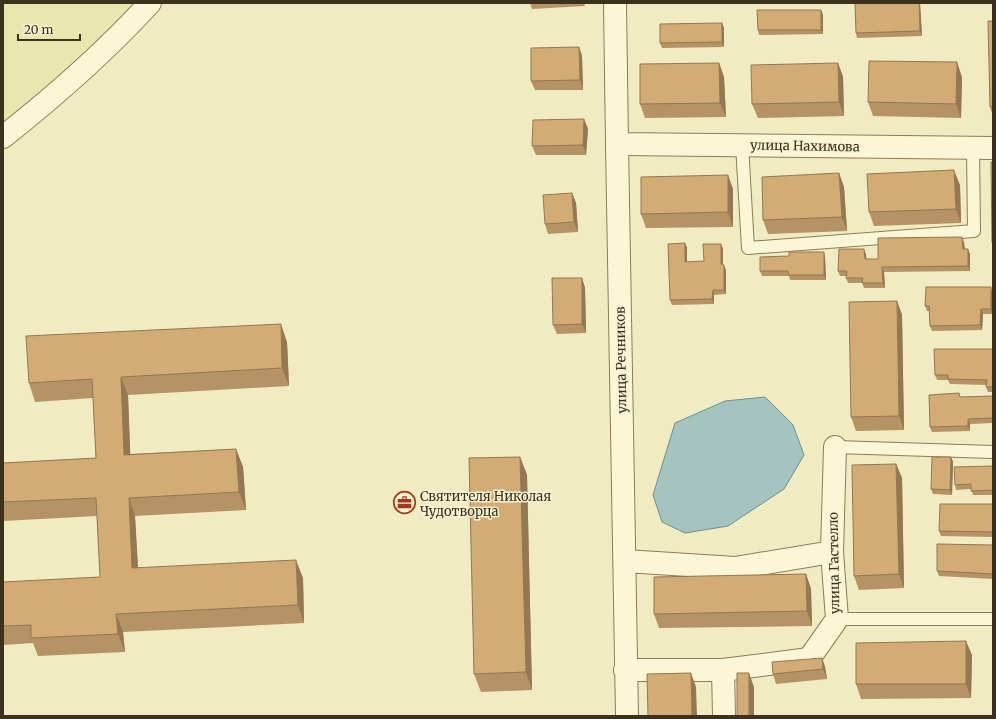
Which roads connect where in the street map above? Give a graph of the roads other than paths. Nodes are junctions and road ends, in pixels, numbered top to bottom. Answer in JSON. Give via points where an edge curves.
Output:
{"nodes":[{"id":1,"x":150,"y":3,"type":"edge"},
{"id":2,"x":615,"y":3,"type":"edge"},
{"id":3,"x":3,"y":137,"type":"edge"},
{"id":4,"x":617,"y":144,"type":"junction"},
{"id":5,"x":742,"y":145,"type":"junction"},
{"id":6,"x":983,"y":148,"type":"edge"},
{"id":7,"x":835,"y":447,"type":"joint"},
{"id":8,"x":993,"y":452,"type":"edge"},
{"id":9,"x":832,"y":552,"type":"junction"},
{"id":10,"x":625,"y":561,"type":"junction"},
{"id":11,"x":837,"y":619,"type":"junction"},
{"id":12,"x":993,"y":619,"type":"edge"},
{"id":13,"x":625,"y":670,"type":"junction"},
{"id":14,"x":723,"y":670,"type":"junction"},
{"id":15,"x":626,"y":716,"type":"edge"},
{"id":16,"x":724,"y":716,"type":"edge"}],
"edges":[{"from":1,"to":3,"type":"street","via":[[117,39],[40,108]]},
{"from":2,"to":4,"type":"street","name":"улица Речников"},
{"from":4,"to":5,"type":"street","name":"улица Нахимова"},
{"from":4,"to":10,"type":"street","name":"улица Речников"},
{"from":5,"to":6,"type":"street","name":"улица Нахимова"},
{"from":5,"to":6,"type":"lane","via":[[748,248],[974,231]]},
{"from":7,"to":8,"type":"lane"},
{"from":7,"to":9,"type":"street","name":"улица Гастелло"},
{"from":9,"to":10,"type":"street","via":[[734,568]]},
{"from":9,"to":11,"type":"street","name":"улица Гастелло"},
{"from":10,"to":13,"type":"street","name":"улица Речников"},
{"from":11,"to":12,"type":"lane"},
{"from":11,"to":14,"type":"street","name":"улица Гастелло","via":[[809,659]]},
{"from":13,"to":14,"type":"street","name":"улица Гастелло"},
{"from":13,"to":15,"type":"street","name":"улица Речников"},
{"from":14,"to":16,"type":"street"}]}
